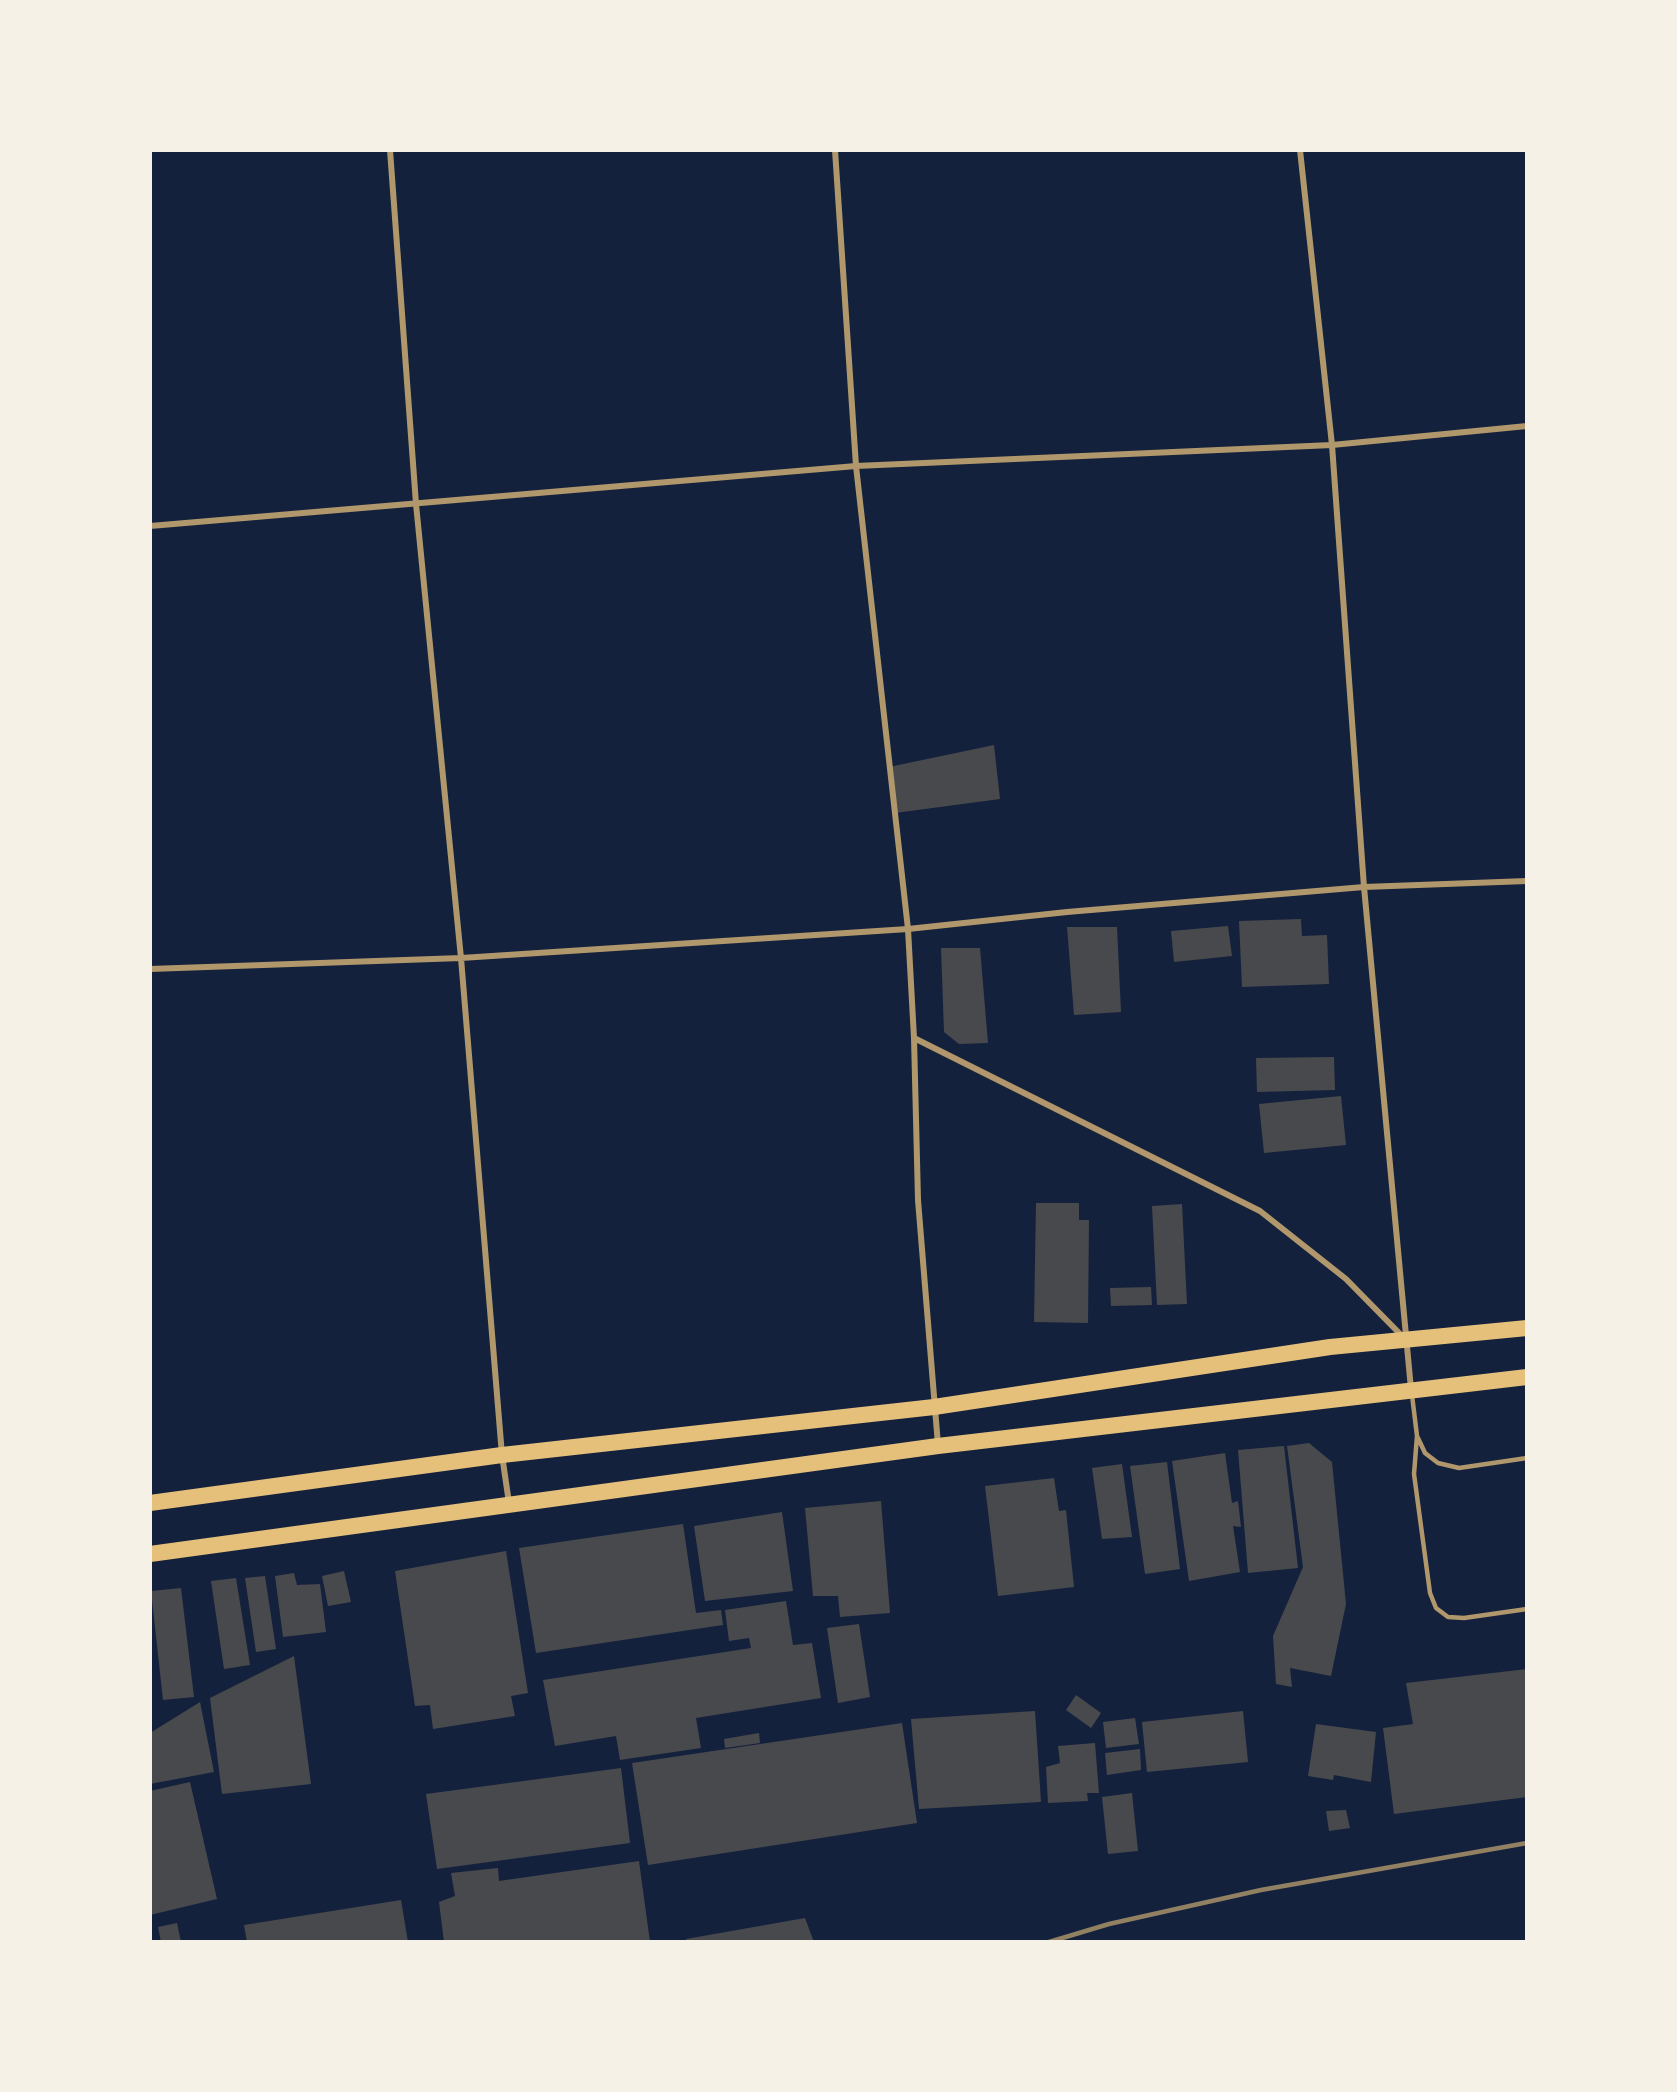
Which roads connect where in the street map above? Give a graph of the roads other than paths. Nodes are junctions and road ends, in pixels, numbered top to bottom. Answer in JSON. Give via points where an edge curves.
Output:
{"nodes":[{"id":1,"x":390,"y":150,"type":"edge"},
{"id":2,"x":835,"y":150,"type":"edge"},
{"id":3,"x":1300,"y":150,"type":"edge"},
{"id":4,"x":1527,"y":426,"type":"edge"},
{"id":5,"x":1332,"y":445,"type":"junction"},
{"id":6,"x":856,"y":466,"type":"junction"},
{"id":7,"x":416,"y":504,"type":"junction"},
{"id":8,"x":150,"y":526,"type":"edge"},
{"id":9,"x":1527,"y":881,"type":"edge"},
{"id":10,"x":1364,"y":887,"type":"junction"},
{"id":11,"x":908,"y":929,"type":"junction"},
{"id":12,"x":461,"y":958,"type":"junction"},
{"id":13,"x":150,"y":969,"type":"edge"},
{"id":14,"x":914,"y":1038,"type":"junction"},
{"id":15,"x":1527,"y":1328,"type":"edge"},
{"id":16,"x":1406,"y":1340,"type":"junction"},
{"id":17,"x":1527,"y":1377,"type":"edge"},
{"id":18,"x":1411,"y":1390,"type":"junction"},
{"id":19,"x":934,"y":1407,"type":"junction"},
{"id":20,"x":1417,"y":1436,"type":"junction"},
{"id":21,"x":938,"y":1446,"type":"junction"},
{"id":22,"x":502,"y":1455,"type":"junction"},
{"id":23,"x":1527,"y":1458,"type":"edge"},
{"id":24,"x":150,"y":1503,"type":"edge"},
{"id":25,"x":509,"y":1505,"type":"junction"},
{"id":26,"x":150,"y":1554,"type":"edge"},
{"id":27,"x":1527,"y":1609,"type":"edge"}],
"edges":[{"from":1,"to":7,"type":"street"},
{"from":2,"to":6,"type":"street"},
{"from":3,"to":5,"type":"street"},
{"from":4,"to":5,"type":"street"},
{"from":5,"to":6,"type":"street"},
{"from":5,"to":10,"type":"street"},
{"from":6,"to":7,"type":"street"},
{"from":6,"to":11,"type":"street"},
{"from":7,"to":8,"type":"street"},
{"from":7,"to":12,"type":"street"},
{"from":9,"to":10,"type":"street"},
{"from":10,"to":11,"type":"street"},
{"from":10,"to":16,"type":"street"},
{"from":11,"to":12,"type":"street"},
{"from":11,"to":14,"type":"street"},
{"from":12,"to":13,"type":"street"},
{"from":12,"to":22,"type":"street"},
{"from":14,"to":16,"type":"street","via":[[1260,1211],[1346,1279]]},
{"from":14,"to":19,"type":"street","via":[[918,1200]]},
{"from":15,"to":16,"type":"highway"},
{"from":16,"to":18,"type":"street"},
{"from":16,"to":19,"type":"highway","via":[[1330,1347]]},
{"from":17,"to":18,"type":"highway"},
{"from":18,"to":20,"type":"lane"},
{"from":18,"to":21,"type":"highway"},
{"from":19,"to":21,"type":"street"},
{"from":19,"to":22,"type":"highway"},
{"from":20,"to":23,"type":"lane","via":[[1425,1453],[1438,1463],[1459,1468]]},
{"from":20,"to":27,"type":"lane","via":[[1414,1474],[1430,1593],[1436,1608],[1448,1617],[1464,1618]]},
{"from":21,"to":25,"type":"highway"},
{"from":22,"to":24,"type":"highway"},
{"from":22,"to":25,"type":"street"},
{"from":25,"to":26,"type":"highway"}]}
